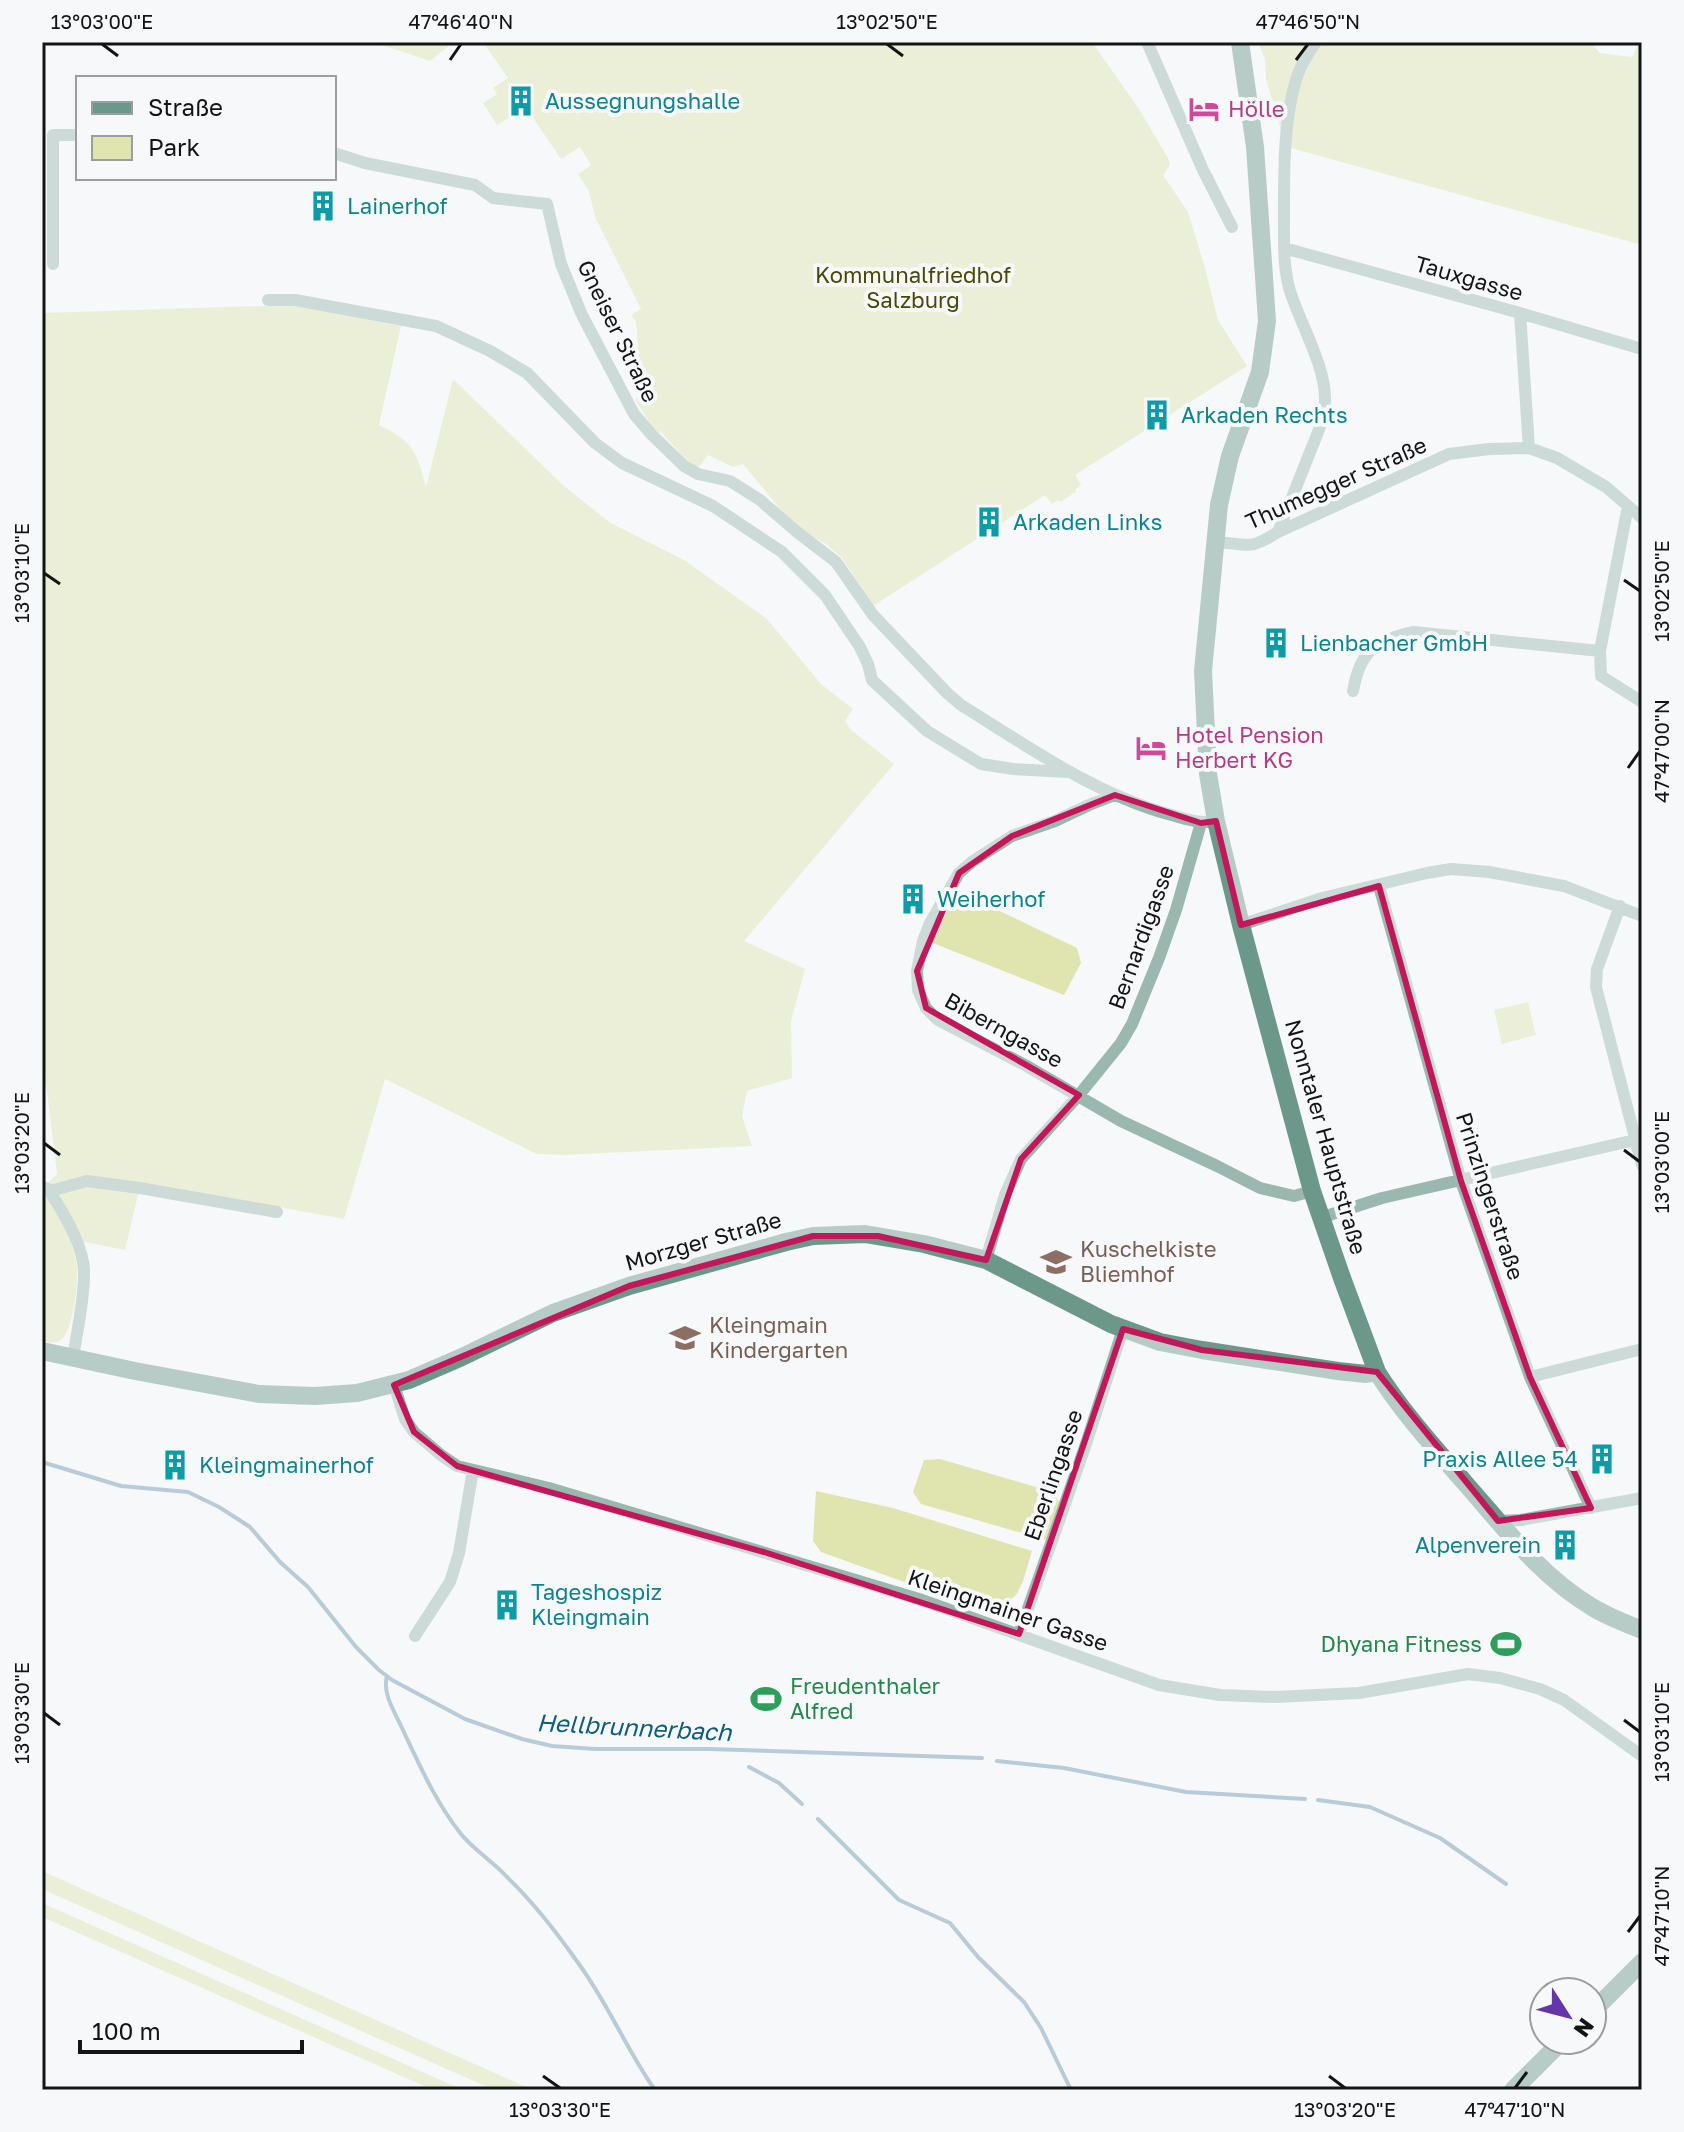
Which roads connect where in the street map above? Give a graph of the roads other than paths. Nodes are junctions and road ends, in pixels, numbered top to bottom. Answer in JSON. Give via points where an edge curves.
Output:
{"nodes":[{"id":1,"x":1147,"y":42,"type":"edge"},
{"id":2,"x":1240,"y":42,"type":"edge"},
{"id":3,"x":1316,"y":42,"type":"edge"},
{"id":4,"x":76,"y":135,"type":"edge"},
{"id":5,"x":336,"y":154,"type":"edge"},
{"id":6,"x":1232,"y":227,"type":"dead end"},
{"id":7,"x":1284,"y":248,"type":"junction"},
{"id":8,"x":53,"y":264,"type":"dead end"},
{"id":9,"x":268,"y":300,"type":"dead end"},
{"id":10,"x":1520,"y":313,"type":"junction"},
{"id":11,"x":1642,"y":349,"type":"edge"},
{"id":12,"x":1529,"y":448,"type":"junction"},
{"id":13,"x":1628,"y":506,"type":"junction"},
{"id":14,"x":1642,"y":518,"type":"edge"},
{"id":15,"x":1278,"y":532,"type":"junction"},
{"id":16,"x":1216,"y":542,"type":"junction"},
{"id":17,"x":1600,"y":651,"type":"junction"},
{"id":18,"x":1353,"y":691,"type":"dead end"},
{"id":19,"x":1642,"y":702,"type":"edge"},
{"id":20,"x":1071,"y":772,"type":"junction"},
{"id":21,"x":1115,"y":795,"type":"junction"},
{"id":22,"x":1209,"y":822,"type":"junction"},
{"id":23,"x":1379,"y":886,"type":"junction"},
{"id":24,"x":1620,"y":906,"type":"junction"},
{"id":25,"x":1642,"y":916,"type":"edge"},
{"id":26,"x":1241,"y":925,"type":"junction"},
{"id":27,"x":1079,"y":1095,"type":"junction"},
{"id":28,"x":1635,"y":1140,"type":"junction"},
{"id":29,"x":1642,"y":1165,"type":"edge"},
{"id":30,"x":1461,"y":1181,"type":"junction"},
{"id":31,"x":46,"y":1189,"type":"edge"},
{"id":32,"x":1312,"y":1191,"type":"junction"},
{"id":33,"x":277,"y":1212,"type":"dead end"},
{"id":34,"x":1320,"y":1218,"type":"junction"},
{"id":35,"x":986,"y":1260,"type":"junction"},
{"id":36,"x":1123,"y":1329,"type":"junction"},
{"id":37,"x":1642,"y":1349,"type":"edge"},
{"id":38,"x":42,"y":1351,"type":"edge"},
{"id":39,"x":73,"y":1358,"type":"junction"},
{"id":40,"x":1377,"y":1372,"type":"junction"},
{"id":41,"x":1530,"y":1377,"type":"junction"},
{"id":42,"x":394,"y":1385,"type":"junction"},
{"id":43,"x":473,"y":1470,"type":"junction"},
{"id":44,"x":1642,"y":1498,"type":"edge"},
{"id":45,"x":1591,"y":1508,"type":"junction"},
{"id":46,"x":1498,"y":1521,"type":"junction"},
{"id":47,"x":1642,"y":1630,"type":"edge"},
{"id":48,"x":1019,"y":1634,"type":"junction"},
{"id":49,"x":415,"y":1636,"type":"dead end"},
{"id":50,"x":1642,"y":1756,"type":"edge"},
{"id":51,"x":1642,"y":1962,"type":"edge"},
{"id":52,"x":1608,"y":1996,"type":"edge"},
{"id":53,"x":1547,"y":2056,"type":"edge"},
{"id":54,"x":1513,"y":2090,"type":"edge"}],
"edges":[{"from":1,"to":6,"type":"street"},
{"from":2,"to":16,"type":"main road","name":"Nonntaler Hauptstraße","via":[[1255,147],[1267,321],[1260,372],[1230,456]]},
{"from":3,"to":7,"type":"street","via":[[1293,92],[1286,138]]},
{"from":4,"to":8,"type":"street","via":[[53,135]]},
{"from":5,"to":20,"type":"street","name":"Gneiser Straße","via":[[475,185],[493,198],[547,204],[561,264],[582,315],[634,414],[652,435],[691,470],[730,481],[760,500],[836,562],[873,615],[947,693]]},
{"from":7,"to":10,"type":"street","name":"Tauxgasse"},
{"from":7,"to":15,"type":"street","via":[[1291,293],[1325,396],[1323,418]]},
{"from":9,"to":20,"type":"street","name":"Gneiser Straße","via":[[295,300],[436,326],[490,351],[527,373],[595,443],[622,463],[713,506],[782,552],[825,595],[860,647],[872,680],[927,731],[981,764]]},
{"from":10,"to":11,"type":"street","name":"Tauxgasse"},
{"from":10,"to":12,"type":"street"},
{"from":12,"to":13,"type":"street","name":"Thumegger Straße","via":[[1582,472]]},
{"from":12,"to":15,"type":"street","name":"Thumegger Straße","via":[[1449,454]]},
{"from":13,"to":14,"type":"street","name":"Thumegger Straße"},
{"from":13,"to":17,"type":"street"},
{"from":15,"to":16,"type":"street","name":"Thumegger Straße","via":[[1248,547]]},
{"from":16,"to":22,"type":"main road","name":"Nonntaler Hauptstraße","via":[[1203,671]]},
{"from":17,"to":18,"type":"street","via":[[1414,632],[1375,645],[1356,671]]},
{"from":17,"to":19,"type":"street","via":[[1601,676]]},
{"from":20,"to":21,"type":"street","name":"Gneiser Straße"},
{"from":21,"to":22,"type":"street","name":"Gneiser Straße"},
{"from":21,"to":27,"type":"street","name":"Biberngasse","via":[[1012,836],[959,873],[930,923],[917,971],[918,990],[938,1020]]},
{"from":22,"to":26,"type":"main road","name":"Nonntaler Hauptstraße"},
{"from":22,"to":27,"type":"street","name":"Bernardigasse","via":[[1132,1024]]},
{"from":23,"to":24,"type":"street","via":[[1451,869],[1489,872],[1564,886]]},
{"from":23,"to":26,"type":"street"},
{"from":23,"to":30,"type":"street","name":"Prinzingerstraße"},
{"from":24,"to":25,"type":"street"},
{"from":24,"to":28,"type":"street","via":[[1597,969],[1596,987]]},
{"from":26,"to":32,"type":"main road","name":"Nonntaler Hauptstraße"},
{"from":27,"to":32,"type":"street","name":"Biberngasse","via":[[1260,1188],[1294,1196]]},
{"from":27,"to":35,"type":"street","name":"Bernardigasse","via":[[1021,1159]]},
{"from":28,"to":29,"type":"street"},
{"from":28,"to":30,"type":"street"},
{"from":30,"to":34,"type":"street"},
{"from":30,"to":41,"type":"street","name":"Prinzingerstraße"},
{"from":31,"to":33,"type":"street","via":[[87,1181]]},
{"from":31,"to":39,"type":"street","via":[[64,1215],[83,1261]]},
{"from":32,"to":34,"type":"main road","name":"Nonntaler Hauptstraße"},
{"from":34,"to":40,"type":"main road","name":"Nonntaler Hauptstraße"},
{"from":35,"to":36,"type":"main road","name":"Morzger Straße"},
{"from":35,"to":42,"type":"main road","name":"Morzger Straße","via":[[865,1234],[813,1236],[579,1302]]},
{"from":36,"to":40,"type":"main road","name":"Morzger Straße","via":[[1202,1350]]},
{"from":36,"to":48,"type":"street","name":"Eberlingasse"},
{"from":37,"to":41,"type":"street"},
{"from":38,"to":39,"type":"main road","name":"Morzger Straße"},
{"from":39,"to":42,"type":"main road","name":"Morzger Straße","via":[[278,1395],[331,1396]]},
{"from":40,"to":46,"type":"main road","name":"Nonntaler Hauptstraße"},
{"from":41,"to":45,"type":"street","name":"Prinzingerstraße"},
{"from":42,"to":43,"type":"street","name":"Kleingmainer Gasse","via":[[414,1432],[457,1466]]},
{"from":43,"to":48,"type":"street","name":"Kleingmainer Gasse","via":[[764,1552]]},
{"from":43,"to":49,"type":"street","via":[[450,1582]]},
{"from":44,"to":45,"type":"street"},
{"from":45,"to":46,"type":"street"},
{"from":46,"to":47,"type":"main road","name":"Nonntaler Hauptstraße","via":[[1534,1562],[1576,1597]]},
{"from":48,"to":50,"type":"street","name":"Kleingmainer Gasse","via":[[1159,1685],[1220,1695],[1359,1693],[1468,1674],[1500,1678],[1564,1700]]},
{"from":51,"to":52,"type":"main road"},
{"from":53,"to":54,"type":"main road"}]}
